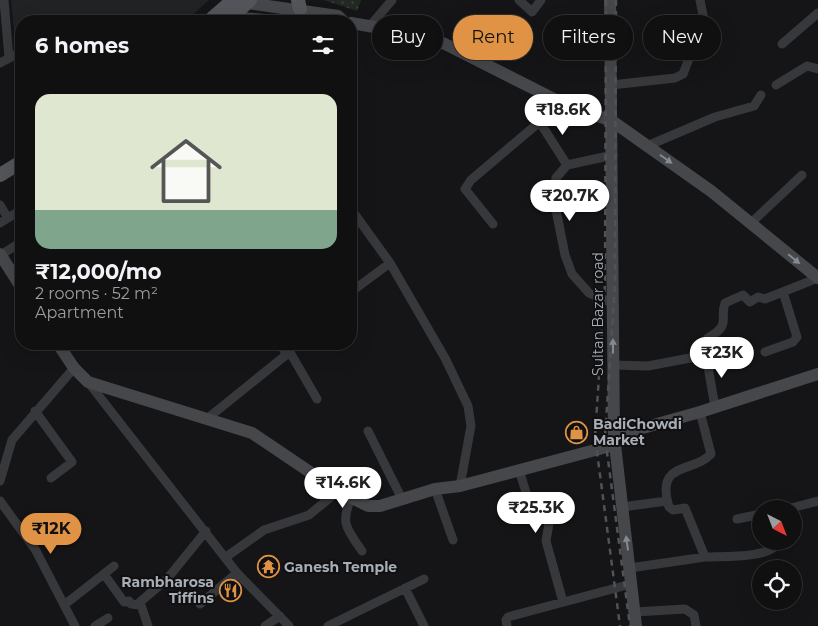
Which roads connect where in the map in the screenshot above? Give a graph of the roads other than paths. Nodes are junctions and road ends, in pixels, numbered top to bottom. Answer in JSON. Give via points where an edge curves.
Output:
{"nodes":[{"id":1,"x":4,"y":0,"type":"edge"},
{"id":2,"x":392,"y":0,"type":"edge"},
{"id":3,"x":519,"y":0,"type":"edge"},
{"id":4,"x":541,"y":0,"type":"edge"},
{"id":5,"x":610,"y":0,"type":"edge"},
{"id":6,"x":700,"y":0,"type":"edge"},
{"id":7,"x":299,"y":5,"type":"edge"},
{"id":8,"x":236,"y":7,"type":"edge"},
{"id":9,"x":818,"y":13,"type":"edge"},
{"id":10,"x":3,"y":15,"type":"edge"},
{"id":11,"x":221,"y":15,"type":"edge"},
{"id":12,"x":259,"y":15,"type":"edge"},
{"id":13,"x":334,"y":15,"type":"edge"},
{"id":14,"x":357,"y":24,"type":"edge"},
{"id":15,"x":370,"y":26,"type":"junction"},
{"id":16,"x":782,"y":44,"type":"dead end"},
{"id":17,"x":15,"y":55,"type":"edge"},
{"id":18,"x":9,"y":58,"type":"junction"},
{"id":19,"x":0,"y":63,"type":"edge"},
{"id":20,"x":818,"y":69,"type":"edge"},
{"id":21,"x":611,"y":85,"type":"junction"},
{"id":22,"x":776,"y":86,"type":"dead end"},
{"id":23,"x":761,"y":95,"type":"dead end"},
{"id":24,"x":562,"y":103,"type":"junction"},
{"id":25,"x":539,"y":121,"type":"junction"},
{"id":26,"x":612,"y":121,"type":"junction"},
{"id":27,"x":647,"y":146,"type":"junction"},
{"id":28,"x":15,"y":155,"type":"edge"},
{"id":29,"x":613,"y":156,"type":"junction"},
{"id":30,"x":0,"y":164,"type":"edge"},
{"id":31,"x":566,"y":165,"type":"junction"},
{"id":32,"x":15,"y":166,"type":"edge"},
{"id":33,"x":0,"y":175,"type":"edge"},
{"id":34,"x":802,"y":175,"type":"dead end"},
{"id":35,"x":0,"y":205,"type":"edge"},
{"id":36,"x":15,"y":214,"type":"edge"},
{"id":37,"x":357,"y":217,"type":"edge"},
{"id":38,"x":4,"y":221,"type":"edge"},
{"id":39,"x":750,"y":223,"type":"junction"},
{"id":40,"x":493,"y":224,"type":"dead end"},
{"id":41,"x":15,"y":246,"type":"edge"},
{"id":42,"x":0,"y":255,"type":"edge"},
{"id":43,"x":390,"y":263,"type":"junction"},
{"id":44,"x":15,"y":278,"type":"edge"},
{"id":45,"x":818,"y":278,"type":"edge"},
{"id":46,"x":357,"y":288,"type":"edge"},
{"id":47,"x":783,"y":292,"type":"junction"},
{"id":48,"x":613,"y":303,"type":"junction"},
{"id":49,"x":62,"y":350,"type":"edge"},
{"id":50,"x":283,"y":350,"type":"edge"},
{"id":51,"x":765,"y":352,"type":"dead end"},
{"id":52,"x":286,"y":355,"type":"junction"},
{"id":53,"x":706,"y":355,"type":"junction"},
{"id":54,"x":613,"y":365,"type":"junction"},
{"id":55,"x":74,"y":368,"type":"junction"},
{"id":56,"x":818,"y":374,"type":"edge"},
{"id":57,"x":88,"y":382,"type":"junction"},
{"id":58,"x":317,"y":399,"type":"dead end"},
{"id":59,"x":715,"y":407,"type":"junction"},
{"id":60,"x":35,"y":411,"type":"junction"},
{"id":61,"x":700,"y":412,"type":"junction"},
{"id":62,"x":208,"y":418,"type":"junction"},
{"id":63,"x":368,"y":431,"type":"dead end"},
{"id":64,"x":614,"y":440,"type":"junction"},
{"id":65,"x":519,"y":470,"type":"junction"},
{"id":66,"x":52,"y":478,"type":"dead end"},
{"id":67,"x":0,"y":481,"type":"edge"},
{"id":68,"x":460,"y":486,"type":"junction"},
{"id":69,"x":435,"y":489,"type":"junction"},
{"id":70,"x":338,"y":491,"type":"junction"},
{"id":71,"x":351,"y":498,"type":"junction"},
{"id":72,"x":402,"y":499,"type":"junction"},
{"id":73,"x":0,"y":501,"type":"edge"},
{"id":74,"x":667,"y":501,"type":"junction"},
{"id":75,"x":818,"y":501,"type":"edge"},
{"id":76,"x":802,"y":505,"type":"edge"},
{"id":77,"x":622,"y":507,"type":"junction"},
{"id":78,"x":752,"y":516,"type":"edge"},
{"id":79,"x":737,"y":519,"type":"dead end"},
{"id":80,"x":206,"y":531,"type":"junction"},
{"id":81,"x":453,"y":540,"type":"dead end"},
{"id":82,"x":772,"y":550,"type":"edge"},
{"id":83,"x":362,"y":551,"type":"dead end"},
{"id":84,"x":226,"y":557,"type":"junction"},
{"id":85,"x":705,"y":557,"type":"junction"},
{"id":86,"x":114,"y":566,"type":"dead end"},
{"id":87,"x":630,"y":568,"type":"junction"},
{"id":88,"x":237,"y":573,"type":"junction"},
{"id":89,"x":104,"y":574,"type":"junction"},
{"id":90,"x":424,"y":579,"type":"dead end"},
{"id":91,"x":632,"y":584,"type":"junction"},
{"id":92,"x":405,"y":588,"type":"junction"},
{"id":93,"x":563,"y":602,"type":"junction"},
{"id":94,"x":200,"y":604,"type":"dead end"},
{"id":95,"x":64,"y":605,"type":"junction"},
{"id":96,"x":140,"y":605,"type":"junction"},
{"id":97,"x":635,"y":612,"type":"junction"},
{"id":98,"x":280,"y":616,"type":"junction"},
{"id":99,"x":108,"y":618,"type":"dead end"},
{"id":100,"x":75,"y":626,"type":"edge"},
{"id":101,"x":95,"y":626,"type":"edge"},
{"id":102,"x":148,"y":626,"type":"edge"},
{"id":103,"x":265,"y":626,"type":"edge"},
{"id":104,"x":289,"y":626,"type":"edge"},
{"id":105,"x":328,"y":626,"type":"edge"},
{"id":106,"x":424,"y":626,"type":"edge"},
{"id":107,"x":507,"y":626,"type":"edge"},
{"id":108,"x":636,"y":626,"type":"edge"},
{"id":109,"x":696,"y":626,"type":"edge"}],
"edges":[{"from":1,"to":10,"type":"street"},
{"from":2,"to":15,"type":"street"},
{"from":3,"to":4,"type":"street","via":[[532,12]]},
{"from":5,"to":21,"type":"main road","name":"Sultan Bazar road"},
{"from":6,"to":21,"type":"street","via":[[704,20],[683,74],[675,78]]},
{"from":7,"to":8,"type":"main road"},
{"from":7,"to":13,"type":"main road"},
{"from":8,"to":11,"type":"main road"},
{"from":8,"to":12,"type":"main road"},
{"from":9,"to":16,"type":"street"},
{"from":10,"to":18,"type":"street"},
{"from":14,"to":15,"type":"main road"},
{"from":15,"to":24,"type":"main road","via":[[415,34],[445,44]]},
{"from":17,"to":18,"type":"street"},
{"from":18,"to":19,"type":"street"},
{"from":20,"to":22,"type":"street","via":[[807,66]]},
{"from":21,"to":26,"type":"main road","name":"Sultan Bazar road"},
{"from":23,"to":27,"type":"street","via":[[754,106],[706,120]]},
{"from":24,"to":25,"type":"street"},
{"from":24,"to":26,"type":"main road"},
{"from":25,"to":31,"type":"street"},
{"from":25,"to":40,"type":"street","via":[[471,180],[465,189]]},
{"from":26,"to":27,"type":"main road"},
{"from":26,"to":29,"type":"main road","name":"Sultan Bazar road"},
{"from":27,"to":39,"type":"main road","one_way":true},
{"from":28,"to":30,"type":"main road"},
{"from":29,"to":31,"type":"street"},
{"from":29,"to":48,"type":"main road","name":"Sultan Bazar road"},
{"from":31,"to":48,"type":"street","via":[[556,178],[553,195],[565,255],[572,274],[589,292]]},
{"from":32,"to":33,"type":"main road"},
{"from":34,"to":39,"type":"street"},
{"from":35,"to":38,"type":"street"},
{"from":36,"to":38,"type":"street"},
{"from":37,"to":43,"type":"street"},
{"from":39,"to":45,"type":"main road","one_way":true},
{"from":41,"to":42,"type":"street"},
{"from":42,"to":44,"type":"main road"},
{"from":43,"to":46,"type":"street"},
{"from":43,"to":68,"type":"street","via":[[445,358],[468,406],[471,426]]},
{"from":45,"to":47,"type":"street"},
{"from":47,"to":51,"type":"street","via":[[797,337],[793,342]]},
{"from":47,"to":53,"type":"street","via":[[750,302],[742,295],[725,303],[723,323],[720,330],[708,338],[710,347]]},
{"from":54,"to":48,"type":"main road","name":"Sultan Bazar road","one_way":true},
{"from":49,"to":55,"type":"main road"},
{"from":50,"to":52,"type":"street"},
{"from":52,"to":58,"type":"street","via":[[291,354]]},
{"from":52,"to":62,"type":"street"},
{"from":53,"to":54,"type":"street","via":[[648,366]]},
{"from":53,"to":59,"type":"street"},
{"from":54,"to":64,"type":"main road","name":"Sultan Bazar road"},
{"from":55,"to":57,"type":"main road"},
{"from":55,"to":60,"type":"street"},
{"from":56,"to":59,"type":"main road"},
{"from":57,"to":62,"type":"main road"},
{"from":57,"to":80,"type":"street"},
{"from":59,"to":61,"type":"main road"},
{"from":60,"to":66,"type":"street","via":[[72,462]]},
{"from":60,"to":67,"type":"street","via":[[12,440]]},
{"from":61,"to":64,"type":"main road"},
{"from":61,"to":74,"type":"street","via":[[711,454],[675,472],[669,479]]},
{"from":62,"to":70,"type":"main road","via":[[252,433]]},
{"from":63,"to":72,"type":"street"},
{"from":64,"to":65,"type":"main road"},
{"from":64,"to":77,"type":"main road","name":"Sultan Bazar road"},
{"from":65,"to":68,"type":"main road"},
{"from":65,"to":93,"type":"street","via":[[531,508],[544,512],[548,517],[546,541]]},
{"from":68,"to":69,"type":"main road"},
{"from":69,"to":72,"type":"main road"},
{"from":69,"to":81,"type":"street"},
{"from":70,"to":71,"type":"main road"},
{"from":70,"to":84,"type":"street","via":[[309,515],[264,530]]},
{"from":71,"to":72,"type":"main road","via":[[368,506]]},
{"from":71,"to":83,"type":"street","via":[[344,523]]},
{"from":73,"to":95,"type":"street","via":[[35,549]]},
{"from":74,"to":77,"type":"street"},
{"from":74,"to":85,"type":"street","via":[[673,510],[685,508]]},
{"from":75,"to":76,"type":"street"},
{"from":87,"to":77,"type":"main road","name":"Sultan Bazar road","one_way":true},
{"from":78,"to":79,"type":"street"},
{"from":80,"to":84,"type":"street"},
{"from":80,"to":96,"type":"street","via":[[167,579],[144,597]]},
{"from":82,"to":85,"type":"street"},
{"from":84,"to":88,"type":"street"},
{"from":85,"to":87,"type":"street"},
{"from":86,"to":89,"type":"street"},
{"from":87,"to":91,"type":"main road","name":"Sultan Bazar road"},
{"from":88,"to":94,"type":"street"},
{"from":88,"to":98,"type":"street"},
{"from":89,"to":95,"type":"street"},
{"from":89,"to":96,"type":"street","via":[[124,602]]},
{"from":90,"to":92,"type":"street"},
{"from":91,"to":93,"type":"street"},
{"from":91,"to":97,"type":"main road","name":"Sultan Bazar road"},
{"from":92,"to":105,"type":"street"},
{"from":92,"to":106,"type":"street"},
{"from":93,"to":107,"type":"street","via":[[508,617]]},
{"from":95,"to":100,"type":"street"},
{"from":96,"to":102,"type":"street"},
{"from":97,"to":108,"type":"main road","name":"Sultan Bazar road"},
{"from":97,"to":109,"type":"street","via":[[685,609],[694,615]]},
{"from":98,"to":103,"type":"street"},
{"from":98,"to":104,"type":"street"},
{"from":99,"to":101,"type":"street"}]}
